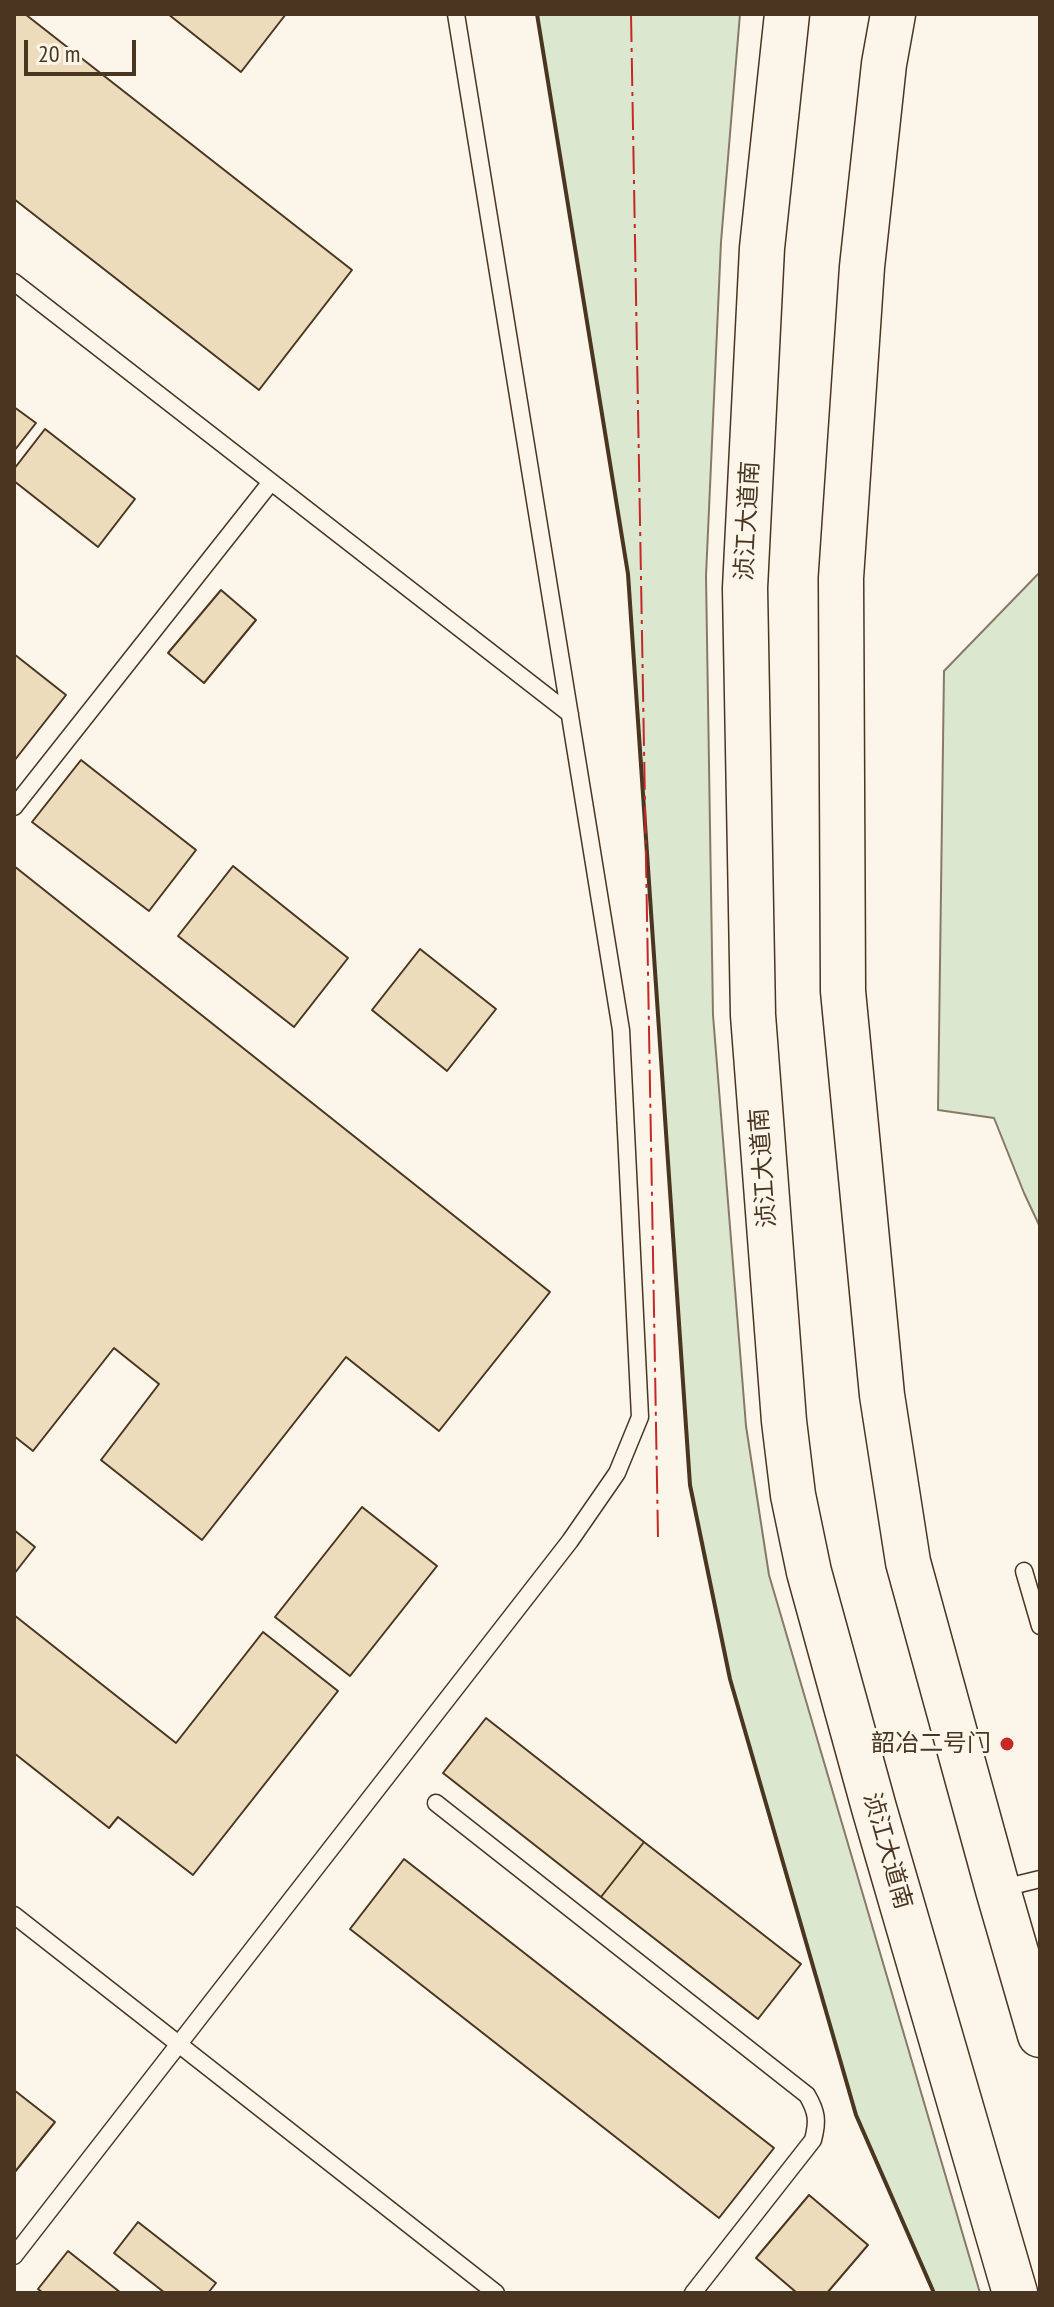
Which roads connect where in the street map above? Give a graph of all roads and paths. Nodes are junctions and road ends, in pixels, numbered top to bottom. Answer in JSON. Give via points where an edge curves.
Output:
{"nodes":[{"id":1,"x":456,"y":14,"type":"edge"},
{"id":2,"x":787,"y":14,"type":"edge"},
{"id":3,"x":893,"y":14,"type":"edge"},
{"id":4,"x":14,"y":282,"type":"edge"},
{"id":5,"x":271,"y":482,"type":"junction"},
{"id":6,"x":570,"y":714,"type":"junction"},
{"id":7,"x":15,"y":805,"type":"edge"},
{"id":8,"x":1024,"y":1571,"type":"dead end"},
{"id":9,"x":1040,"y":1626,"type":"edge"},
{"id":10,"x":436,"y":1803,"type":"dead end"},
{"id":11,"x":1040,"y":1879,"type":"edge"},
{"id":12,"x":998,"y":1890,"type":"junction"},
{"id":13,"x":14,"y":1915,"type":"edge"},
{"id":14,"x":1040,"y":2035,"type":"edge"},
{"id":15,"x":179,"y":2046,"type":"junction"},
{"id":16,"x":14,"y":2256,"type":"edge"},
{"id":17,"x":496,"y":2293,"type":"edge"},
{"id":18,"x":693,"y":2293,"type":"edge"},
{"id":19,"x":1015,"y":2293,"type":"edge"}],
"edges":[{"from":1,"to":6,"type":"lane"},
{"from":2,"to":19,"type":"main road","name":"浈江大道南","via":[[762,248],[745,588],[753,1015],[784,1421],[809,1572]]},
{"from":3,"to":12,"type":"main road","via":[[862,267],[841,578],[843,991],[882,1395],[908,1562]]},
{"from":4,"to":5,"type":"lane"},
{"from":5,"to":6,"type":"lane"},
{"from":5,"to":7,"type":"lane"},
{"from":6,"to":15,"type":"lane","via":[[621,1030],[640,1417],[617,1473],[570,1541]]},
{"from":8,"to":9,"type":"lane"},
{"from":10,"to":18,"type":"lane","via":[[807,2095],[816,2110],[813,2140]]},
{"from":11,"to":12,"type":"lane"},
{"from":12,"to":14,"type":"main road"},
{"from":13,"to":15,"type":"lane"},
{"from":15,"to":16,"type":"lane"},
{"from":15,"to":17,"type":"lane"}]}
